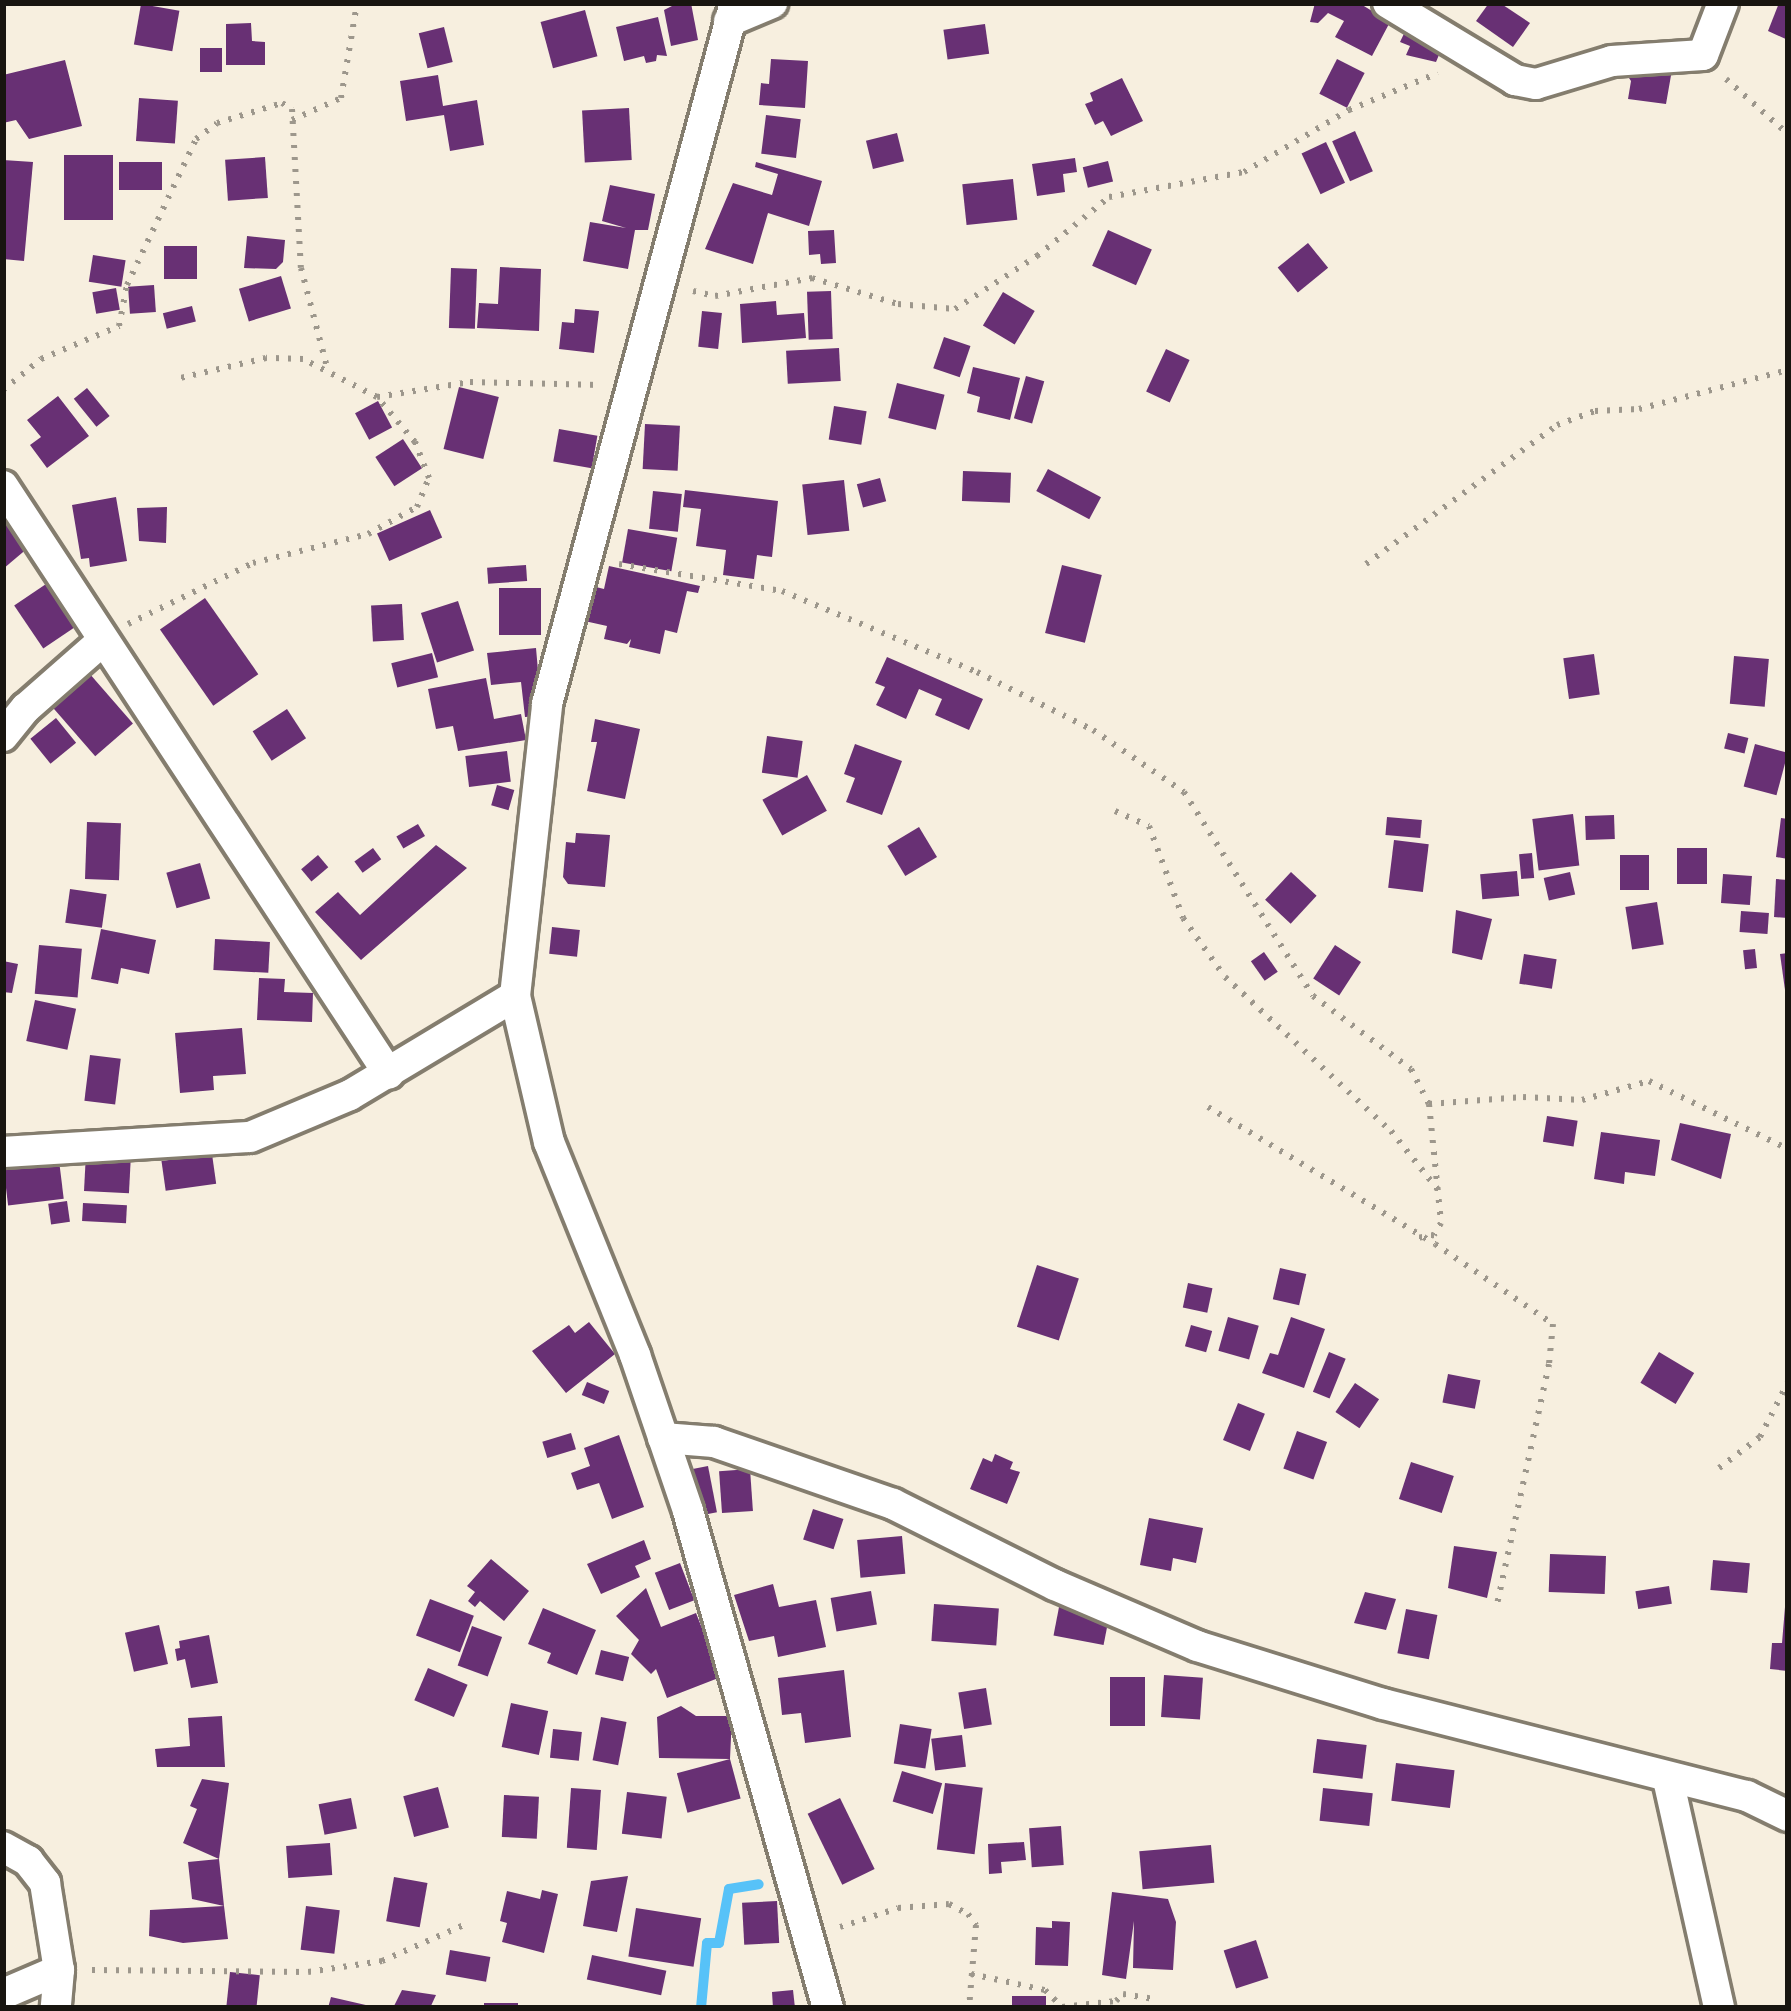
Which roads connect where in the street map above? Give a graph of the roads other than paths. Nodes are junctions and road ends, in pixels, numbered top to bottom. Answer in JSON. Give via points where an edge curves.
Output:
{"nodes":[{"id":1,"x":772,"y":3,"type":"edge"},
{"id":2,"x":1388,"y":3,"type":"edge"},
{"id":3,"x":1723,"y":3,"type":"edge"},
{"id":4,"x":732,"y":12,"type":"edge"},
{"id":5,"x":3,"y":486,"type":"edge"},
{"id":6,"x":101,"y":642,"type":"junction"},
{"id":7,"x":3,"y":736,"type":"edge"},
{"id":8,"x":514,"y":996,"type":"junction"},
{"id":9,"x":389,"y":1074,"type":"junction"},
{"id":10,"x":3,"y":1152,"type":"edge"},
{"id":11,"x":663,"y":1438,"type":"junction"},
{"id":12,"x":1668,"y":1779,"type":"junction"},
{"id":13,"x":1788,"y":1816,"type":"edge"},
{"id":14,"x":3,"y":1847,"type":"edge"},
{"id":15,"x":59,"y":1970,"type":"junction"},
{"id":16,"x":3,"y":1994,"type":"edge"},
{"id":17,"x":56,"y":2008,"type":"edge"},
{"id":18,"x":828,"y":2008,"type":"edge"},
{"id":19,"x":1719,"y":2008,"type":"edge"}],
"edges":[{"from":1,"to":4,"type":"street"},
{"from":2,"to":3,"type":"street","via":[[1516,80],[1537,84],[1612,61],[1702,55]]},
{"from":4,"to":8,"type":"street","via":[[548,704]]},
{"from":5,"to":6,"type":"street"},
{"from":6,"to":7,"type":"street"},
{"from":6,"to":9,"type":"street"},
{"from":8,"to":9,"type":"street"},
{"from":8,"to":11,"type":"street","via":[[549,1142]]},
{"from":9,"to":10,"type":"street","via":[[250,1137]]},
{"from":11,"to":12,"type":"street","via":[[714,1442],[893,1504],[1197,1646]]},
{"from":11,"to":18,"type":"street"},
{"from":12,"to":13,"type":"street","via":[[1747,1796]]},
{"from":12,"to":19,"type":"street"},
{"from":14,"to":15,"type":"street","via":[[45,1883]]},
{"from":15,"to":16,"type":"street"},
{"from":15,"to":17,"type":"street"}]}
